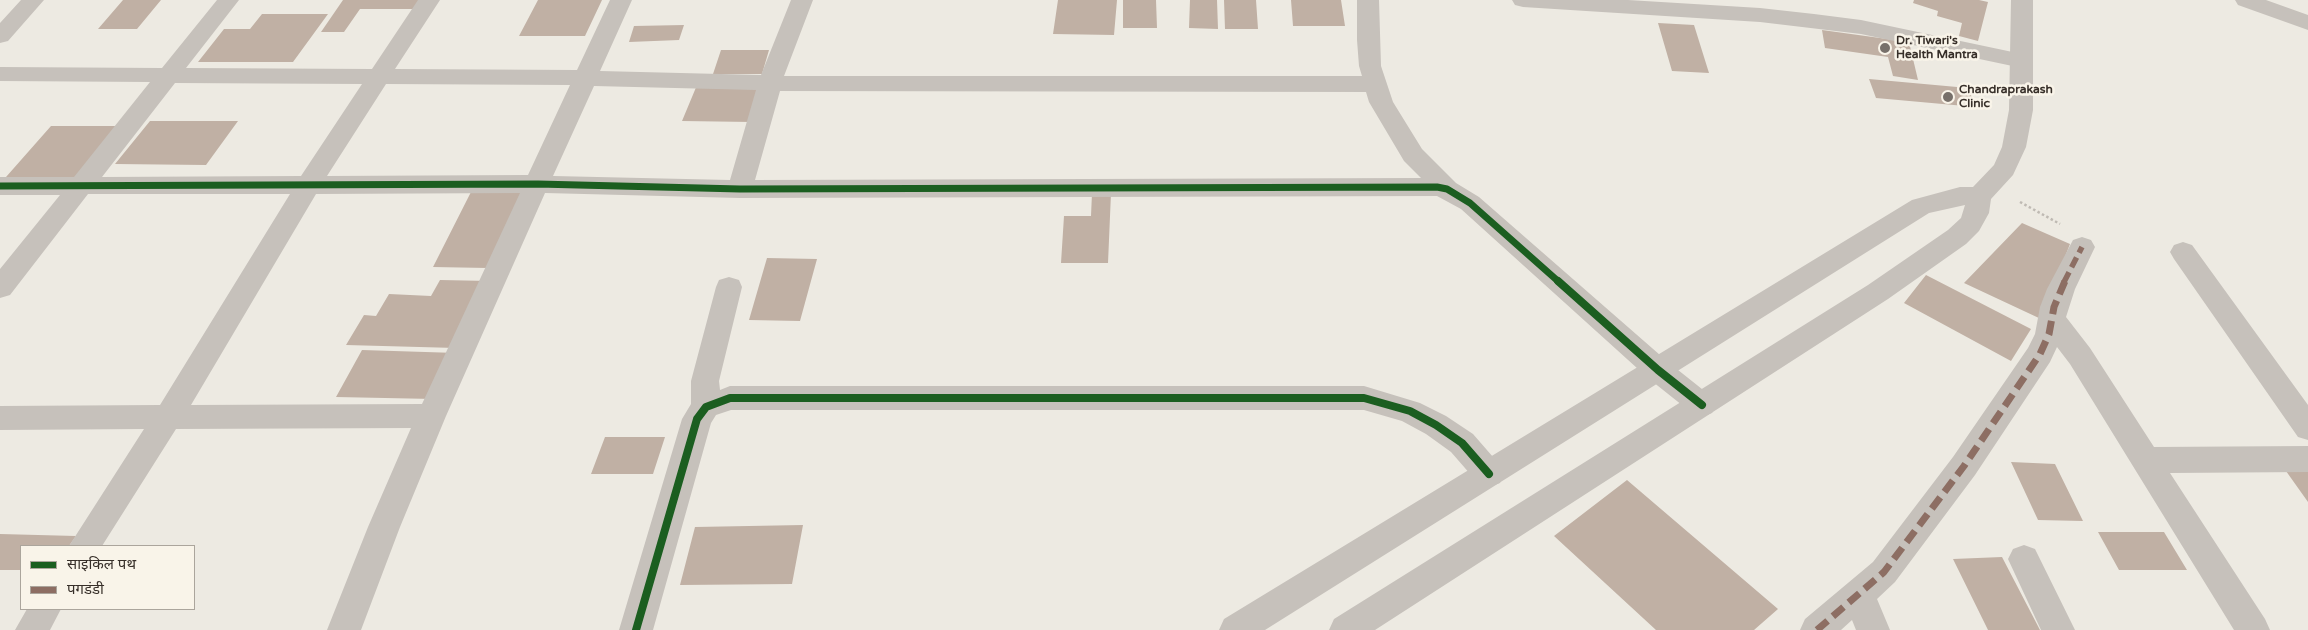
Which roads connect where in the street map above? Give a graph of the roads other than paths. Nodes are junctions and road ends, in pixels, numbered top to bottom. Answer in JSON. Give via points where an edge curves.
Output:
{"nodes":[{"id":1,"x":33,"y":0,"type":"edge"},
{"id":2,"x":228,"y":0,"type":"edge"},
{"id":3,"x":429,"y":0,"type":"edge"},
{"id":4,"x":621,"y":0,"type":"edge"},
{"id":5,"x":802,"y":0,"type":"edge"},
{"id":6,"x":1368,"y":0,"type":"edge"},
{"id":7,"x":1523,"y":0,"type":"edge"},
{"id":8,"x":2022,"y":0,"type":"edge"},
{"id":9,"x":2246,"y":0,"type":"edge"},
{"id":10,"x":2308,"y":22,"type":"edge"},
{"id":11,"x":0,"y":36,"type":"edge"},
{"id":12,"x":2022,"y":60,"type":"junction"},
{"id":13,"x":0,"y":74,"type":"edge"},
{"id":14,"x":166,"y":76,"type":"junction"},
{"id":15,"x":379,"y":77,"type":"junction"},
{"id":16,"x":587,"y":78,"type":"junction"},
{"id":17,"x":770,"y":83,"type":"junction"},
{"id":18,"x":1374,"y":84,"type":"junction"},
{"id":19,"x":309,"y":184,"type":"junction"},
{"id":20,"x":538,"y":184,"type":"junction"},
{"id":21,"x":0,"y":186,"type":"edge"},
{"id":22,"x":81,"y":187,"type":"junction"},
{"id":23,"x":740,"y":188,"type":"junction"},
{"id":24,"x":1446,"y":188,"type":"junction"},
{"id":25,"x":1984,"y":191,"type":"junction"},
{"id":26,"x":2082,"y":247,"type":"road end"},
{"id":27,"x":2183,"y":252,"type":"dead end"},
{"id":28,"x":729,"y":287,"type":"dead end"},
{"id":29,"x":0,"y":288,"type":"edge"},
{"id":30,"x":2052,"y":320,"type":"junction"},
{"id":31,"x":1658,"y":370,"type":"junction"},
{"id":32,"x":1702,"y":405,"type":"junction"},
{"id":33,"x":706,"y":407,"type":"junction"},
{"id":34,"x":169,"y":416,"type":"junction"},
{"id":35,"x":431,"y":416,"type":"junction"},
{"id":36,"x":0,"y":418,"type":"edge"},
{"id":37,"x":2308,"y":428,"type":"edge"},
{"id":38,"x":2308,"y":459,"type":"edge"},
{"id":39,"x":2146,"y":460,"type":"junction"},
{"id":40,"x":1489,"y":474,"type":"junction"},
{"id":41,"x":86,"y":545,"type":"edge"},
{"id":42,"x":2024,"y":559,"type":"dead end"},
{"id":43,"x":1859,"y":596,"type":"junction"},
{"id":44,"x":44,"y":610,"type":"edge"},
{"id":45,"x":32,"y":630,"type":"edge"},
{"id":46,"x":344,"y":630,"type":"edge"},
{"id":47,"x":636,"y":630,"type":"edge"},
{"id":48,"x":1236,"y":630,"type":"edge"},
{"id":49,"x":1346,"y":630,"type":"edge"},
{"id":50,"x":1817,"y":630,"type":"edge"},
{"id":51,"x":1873,"y":630,"type":"edge"},
{"id":52,"x":2058,"y":630,"type":"edge"},
{"id":53,"x":2253,"y":630,"type":"edge"}],
"edges":[{"from":1,"to":11,"type":"street"},
{"from":2,"to":14,"type":"street"},
{"from":3,"to":15,"type":"street"},
{"from":4,"to":16,"type":"street"},
{"from":5,"to":17,"type":"street"},
{"from":6,"to":18,"type":"street","via":[[1368,40]]},
{"from":7,"to":12,"type":"street","via":[[1814,21],[1861,27]]},
{"from":8,"to":12,"type":"street"},
{"from":9,"to":10,"type":"street"},
{"from":12,"to":25,"type":"street","via":[[2021,110],[2014,147],[2004,169]]},
{"from":13,"to":14,"type":"street"},
{"from":14,"to":15,"type":"street"},
{"from":14,"to":22,"type":"street"},
{"from":15,"to":16,"type":"street"},
{"from":15,"to":19,"type":"street"},
{"from":16,"to":17,"type":"street"},
{"from":16,"to":20,"type":"street"},
{"from":17,"to":18,"type":"street"},
{"from":17,"to":23,"type":"street"},
{"from":18,"to":24,"type":"street","via":[[1380,102],[1413,154]]},
{"from":19,"to":20,"type":"street"},
{"from":19,"to":22,"type":"street"},
{"from":19,"to":34,"type":"street"},
{"from":20,"to":23,"type":"street"},
{"from":20,"to":35,"type":"street"},
{"from":21,"to":22,"type":"street"},
{"from":22,"to":29,"type":"street"},
{"from":23,"to":24,"type":"street"},
{"from":24,"to":31,"type":"street","via":[[1470,203]]},
{"from":25,"to":31,"type":"street","via":[[1921,206]]},
{"from":25,"to":32,"type":"street","via":[[1970,224],[1957,237]]},
{"from":26,"to":30,"type":"street","via":[[2061,289]]},
{"from":27,"to":37,"type":"street"},
{"from":28,"to":33,"type":"street","via":[[705,381]]},
{"from":30,"to":39,"type":"street","via":[[2074,348]]},
{"from":30,"to":43,"type":"street","via":[[2040,354],[1964,466],[1884,572]]},
{"from":31,"to":32,"type":"street"},
{"from":31,"to":40,"type":"street"},
{"from":32,"to":49,"type":"street"},
{"from":33,"to":40,"type":"street","via":[[744,396],[1364,398],[1410,411],[1436,425],[1462,444]]},
{"from":33,"to":47,"type":"street","via":[[697,419]]},
{"from":34,"to":35,"type":"street"},
{"from":34,"to":36,"type":"street"},
{"from":34,"to":41,"type":"street"},
{"from":35,"to":46,"type":"street"},
{"from":38,"to":39,"type":"street"},
{"from":39,"to":53,"type":"street"},
{"from":40,"to":48,"type":"street"},
{"from":42,"to":52,"type":"street"},
{"from":43,"to":50,"type":"street"},
{"from":43,"to":51,"type":"street"},
{"from":44,"to":45,"type":"street"}]}
